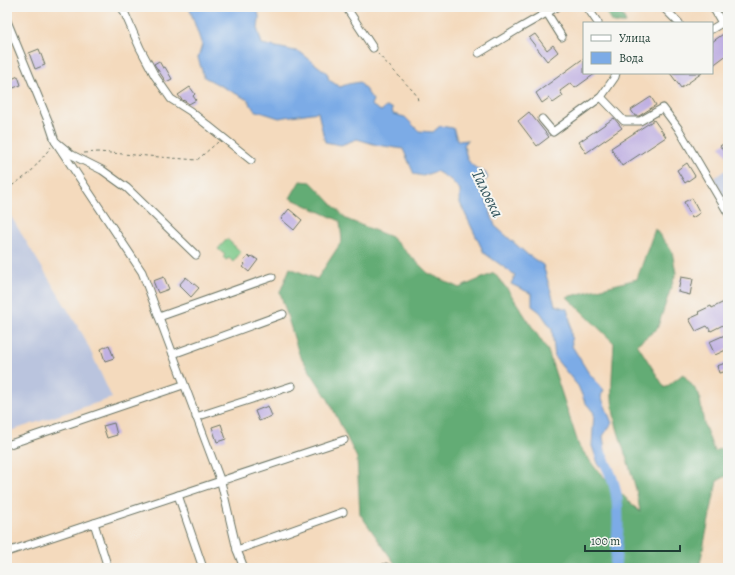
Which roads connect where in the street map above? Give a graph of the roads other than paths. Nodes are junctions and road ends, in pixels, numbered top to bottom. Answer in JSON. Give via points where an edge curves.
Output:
{"nodes":[{"id":1,"x":122,"y":7,"type":"edge"},
{"id":2,"x":346,"y":7,"type":"edge"},
{"id":3,"x":557,"y":7,"type":"edge"},
{"id":4,"x":587,"y":7,"type":"edge"},
{"id":5,"x":663,"y":7,"type":"edge"},
{"id":6,"x":713,"y":7,"type":"edge"},
{"id":7,"x":547,"y":13,"type":"junction"},
{"id":8,"x":7,"y":21,"type":"edge"},
{"id":9,"x":597,"y":22,"type":"edge"},
{"id":10,"x":678,"y":22,"type":"edge"},
{"id":11,"x":725,"y":24,"type":"edge"},
{"id":12,"x":713,"y":29,"type":"edge"},
{"id":13,"x":562,"y":37,"type":"dead end"},
{"id":14,"x":373,"y":48,"type":"road end"},
{"id":15,"x":479,"y":53,"type":"dead end"},
{"id":16,"x":616,"y":74,"type":"edge"},
{"id":17,"x":601,"y":97,"type":"junction"},
{"id":18,"x":542,"y":120,"type":"dead end"},
{"id":19,"x":55,"y":141,"type":"junction"},
{"id":20,"x":251,"y":160,"type":"dead end"},
{"id":21,"x":728,"y":213,"type":"edge"},
{"id":22,"x":196,"y":255,"type":"dead end"},
{"id":23,"x":272,"y":277,"type":"dead end"},
{"id":24,"x":283,"y":314,"type":"dead end"},
{"id":25,"x":159,"y":318,"type":"junction"},
{"id":26,"x":173,"y":354,"type":"junction"},
{"id":27,"x":183,"y":385,"type":"junction"},
{"id":28,"x":292,"y":386,"type":"dead end"},
{"id":29,"x":196,"y":417,"type":"junction"},
{"id":30,"x":344,"y":440,"type":"dead end"},
{"id":31,"x":7,"y":445,"type":"edge"},
{"id":32,"x":221,"y":482,"type":"junction"},
{"id":33,"x":178,"y":496,"type":"junction"},
{"id":34,"x":342,"y":512,"type":"dead end"},
{"id":35,"x":94,"y":523,"type":"junction"},
{"id":36,"x":238,"y":550,"type":"junction"},
{"id":37,"x":7,"y":552,"type":"edge"},
{"id":38,"x":108,"y":568,"type":"edge"},
{"id":39,"x":203,"y":568,"type":"edge"},
{"id":40,"x":244,"y":568,"type":"edge"}],
"edges":[{"from":1,"to":20,"type":"street","via":[[140,48],[171,99]]},
{"from":2,"to":14,"type":"street"},
{"from":3,"to":7,"type":"street"},
{"from":4,"to":9,"type":"street"},
{"from":5,"to":10,"type":"street"},
{"from":6,"to":11,"type":"street"},
{"from":7,"to":13,"type":"street"},
{"from":7,"to":15,"type":"street"},
{"from":8,"to":19,"type":"street"},
{"from":11,"to":12,"type":"street"},
{"from":16,"to":17,"type":"street"},
{"from":17,"to":18,"type":"street","via":[[552,132]]},
{"from":17,"to":21,"type":"street","via":[[624,122],[640,122],[663,108],[678,128]]},
{"from":19,"to":22,"type":"street","via":[[127,188]]},
{"from":19,"to":25,"type":"street","via":[[142,272]]},
{"from":23,"to":25,"type":"street"},
{"from":24,"to":26,"type":"street"},
{"from":25,"to":26,"type":"street"},
{"from":26,"to":27,"type":"street"},
{"from":27,"to":29,"type":"street"},
{"from":27,"to":31,"type":"street"},
{"from":28,"to":29,"type":"street"},
{"from":29,"to":32,"type":"street"},
{"from":30,"to":32,"type":"street"},
{"from":32,"to":33,"type":"street"},
{"from":32,"to":36,"type":"street"},
{"from":33,"to":35,"type":"street"},
{"from":33,"to":39,"type":"street"},
{"from":34,"to":36,"type":"street"},
{"from":35,"to":37,"type":"street"},
{"from":35,"to":38,"type":"street"},
{"from":36,"to":40,"type":"street"}]}
